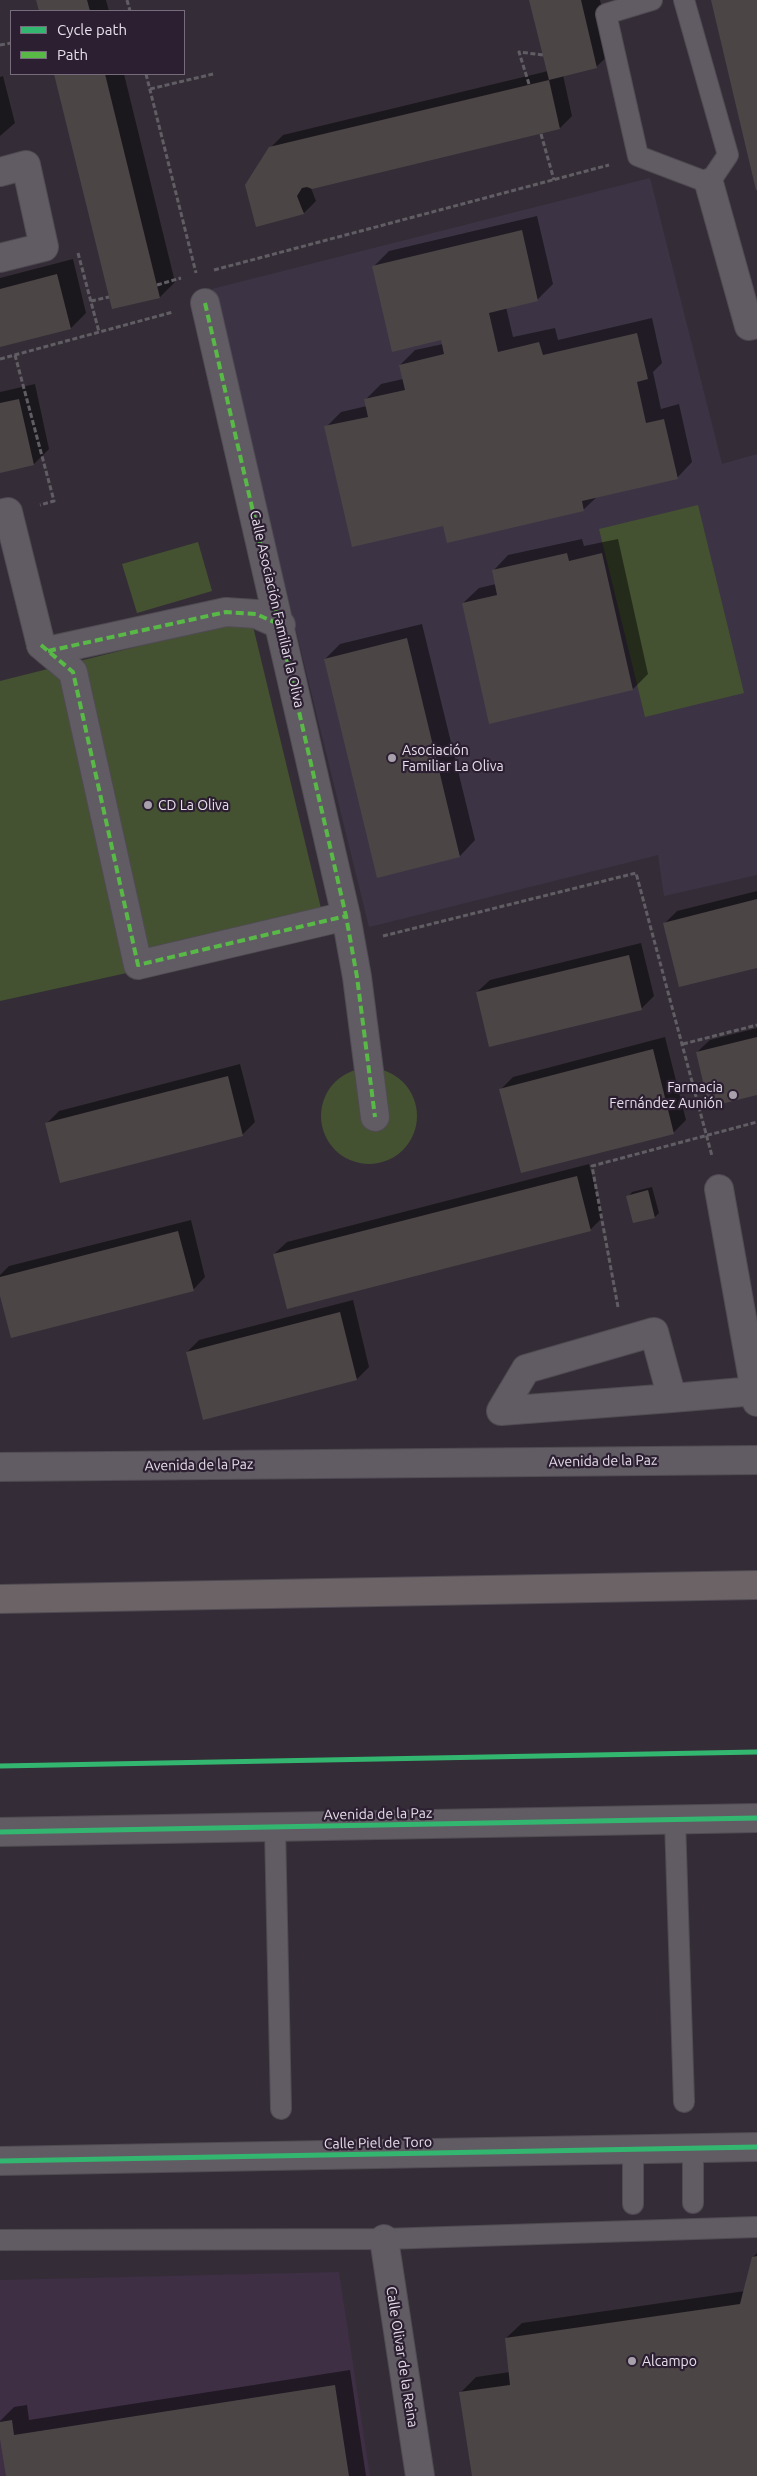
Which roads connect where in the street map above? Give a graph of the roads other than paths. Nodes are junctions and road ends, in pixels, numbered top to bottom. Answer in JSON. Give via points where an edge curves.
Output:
{"nodes":[{"id":1,"x":652,"y":0,"type":"edge"},
{"id":2,"x":684,"y":0,"type":"edge"},
{"id":3,"x":0,"y":172,"type":"edge"},
{"id":4,"x":709,"y":182,"type":"junction"},
{"id":5,"x":0,"y":258,"type":"edge"},
{"id":6,"x":205,"y":303,"type":"road end"},
{"id":7,"x":757,"y":324,"type":"edge"},
{"id":8,"x":4,"y":513,"type":"edge"},
{"id":9,"x":281,"y":625,"type":"junction"},
{"id":10,"x":44,"y":648,"type":"junction"},
{"id":11,"x":346,"y":916,"type":"junction"},
{"id":12,"x":375,"y":1117,"type":"dead end"},
{"id":13,"x":719,"y":1188,"type":"road end"},
{"id":14,"x":756,"y":1395,"type":"edge"},
{"id":15,"x":672,"y":1398,"type":"junction"},
{"id":16,"x":757,"y":1460,"type":"edge"},
{"id":17,"x":0,"y":1467,"type":"edge"},
{"id":18,"x":757,"y":1585,"type":"edge"},
{"id":19,"x":0,"y":1598,"type":"edge"},
{"id":20,"x":757,"y":1818,"type":"edge"},
{"id":21,"x":675,"y":1820,"type":"junction"},
{"id":22,"x":276,"y":1827,"type":"junction"},
{"id":23,"x":0,"y":1832,"type":"edge"},
{"id":24,"x":684,"y":2102,"type":"dead end"},
{"id":25,"x":280,"y":2109,"type":"dead end"},
{"id":26,"x":757,"y":2147,"type":"edge"},
{"id":27,"x":693,"y":2148,"type":"junction"},
{"id":28,"x":633,"y":2150,"type":"junction"},
{"id":29,"x":0,"y":2161,"type":"edge"},
{"id":30,"x":693,"y":2203,"type":"dead end"},
{"id":31,"x":633,"y":2204,"type":"dead end"},
{"id":32,"x":757,"y":2227,"type":"edge"},
{"id":33,"x":384,"y":2239,"type":"junction"},
{"id":34,"x":0,"y":2240,"type":"edge"},
{"id":35,"x":420,"y":2476,"type":"edge"}],
"edges":[{"from":1,"to":4,"type":"lane","via":[[606,14],[638,156]]},
{"from":2,"to":4,"type":"lane","via":[[728,155]]},
{"from":3,"to":5,"type":"street","via":[[26,165],[44,247]]},
{"from":4,"to":7,"type":"street","via":[[748,326]]},
{"from":6,"to":9,"type":"street","name":"Calle Asociación Familiar la Oliva"},
{"from":8,"to":10,"type":"street"},
{"from":9,"to":10,"type":"street","via":[[256,614],[226,612]]},
{"from":9,"to":11,"type":"street","name":"Calle Asociación Familiar la Oliva"},
{"from":10,"to":11,"type":"street","via":[[72,672],[138,965]]},
{"from":11,"to":12,"type":"street","name":"Calle Asociación Familiar la Oliva"},
{"from":13,"to":14,"type":"street"},
{"from":14,"to":15,"type":"street"},
{"from":15,"to":15,"type":"street","via":[[501,1411],[526,1369],[654,1332]]},
{"from":16,"to":17,"type":"street","name":"Avenida de la Paz"},
{"from":18,"to":19,"type":"main road"},
{"from":20,"to":21,"type":"street","name":"Avenida de la Paz"},
{"from":21,"to":22,"type":"street","name":"Avenida de la Paz"},
{"from":21,"to":24,"type":"lane"},
{"from":22,"to":23,"type":"street","name":"Avenida de la Paz"},
{"from":22,"to":25,"type":"lane"},
{"from":26,"to":27,"type":"street","name":"Calle Piel de Toro"},
{"from":27,"to":28,"type":"street","name":"Calle Piel de Toro"},
{"from":27,"to":30,"type":"lane"},
{"from":28,"to":29,"type":"street","name":"Calle Piel de Toro"},
{"from":28,"to":31,"type":"lane"},
{"from":32,"to":33,"type":"lane"},
{"from":33,"to":34,"type":"lane"},
{"from":33,"to":35,"type":"street","name":"Calle Olivar de la Reina"}]}
